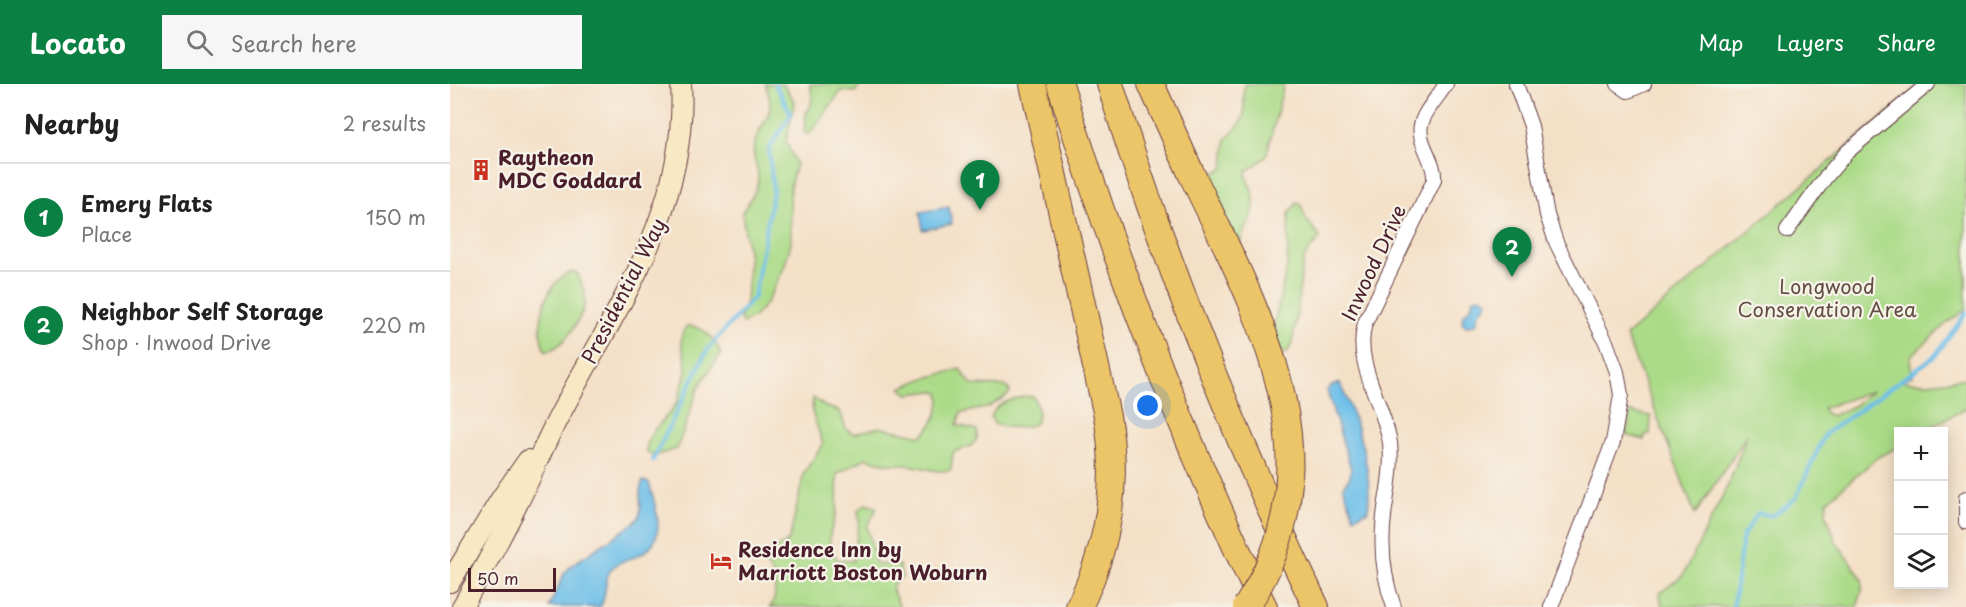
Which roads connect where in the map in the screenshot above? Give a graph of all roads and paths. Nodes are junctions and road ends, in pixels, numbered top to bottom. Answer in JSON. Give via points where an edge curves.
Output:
{"nodes":[{"id":1,"x":681,"y":84,"type":"edge"},
{"id":2,"x":1033,"y":84,"type":"edge"},
{"id":3,"x":1060,"y":84,"type":"edge"},
{"id":4,"x":1110,"y":84,"type":"edge"},
{"id":5,"x":1151,"y":84,"type":"edge"},
{"id":6,"x":1446,"y":84,"type":"edge"},
{"id":7,"x":1516,"y":84,"type":"edge"},
{"id":8,"x":1618,"y":84,"type":"edge"},
{"id":9,"x":1644,"y":84,"type":"edge"},
{"id":10,"x":1928,"y":84,"type":"edge"},
{"id":11,"x":1787,"y":231,"type":"dead end"},
{"id":12,"x":556,"y":421,"type":"junction"},
{"id":13,"x":1966,"y":498,"type":"edge"},
{"id":14,"x":1966,"y":522,"type":"edge"},
{"id":15,"x":450,"y":582,"type":"edge"},
{"id":16,"x":462,"y":607,"type":"edge"},
{"id":17,"x":1079,"y":607,"type":"edge"},
{"id":18,"x":1246,"y":607,"type":"edge"},
{"id":19,"x":1264,"y":607,"type":"edge"},
{"id":20,"x":1316,"y":607,"type":"edge"},
{"id":21,"x":1394,"y":607,"type":"edge"},
{"id":22,"x":1551,"y":607,"type":"edge"}],
"edges":[{"from":1,"to":12,"type":"street","name":"Presidential Way","via":[[679,148],[660,221],[632,283]]},
{"from":2,"to":17,"type":"highway","via":[[1113,457],[1107,531]]},
{"from":3,"to":19,"type":"highway","via":[[1156,358]]},
{"from":4,"to":20,"type":"highway","via":[[1155,220],[1216,381]]},
{"from":5,"to":18,"type":"highway","bridge":true,"via":[[1260,319],[1278,376],[1290,471],[1284,515],[1272,557]]},
{"from":6,"to":21,"type":"street","name":"Inwood Drive","via":[[1420,128],[1434,180],[1362,334],[1364,357],[1390,448],[1391,483],[1382,562]]},
{"from":7,"to":22,"type":"street","via":[[1531,126],[1556,242],[1606,342],[1620,387],[1620,411],[1613,442]]},
{"from":8,"to":9,"type":"street","via":[[1628,91]]},
{"from":10,"to":11,"type":"street","via":[[1847,152]]},
{"from":12,"to":15,"type":"street","name":"Presidential Way","via":[[502,497]]},
{"from":12,"to":16,"type":"street","name":"Presidential Way","via":[[518,503]]},
{"from":13,"to":14,"type":"street"}]}
